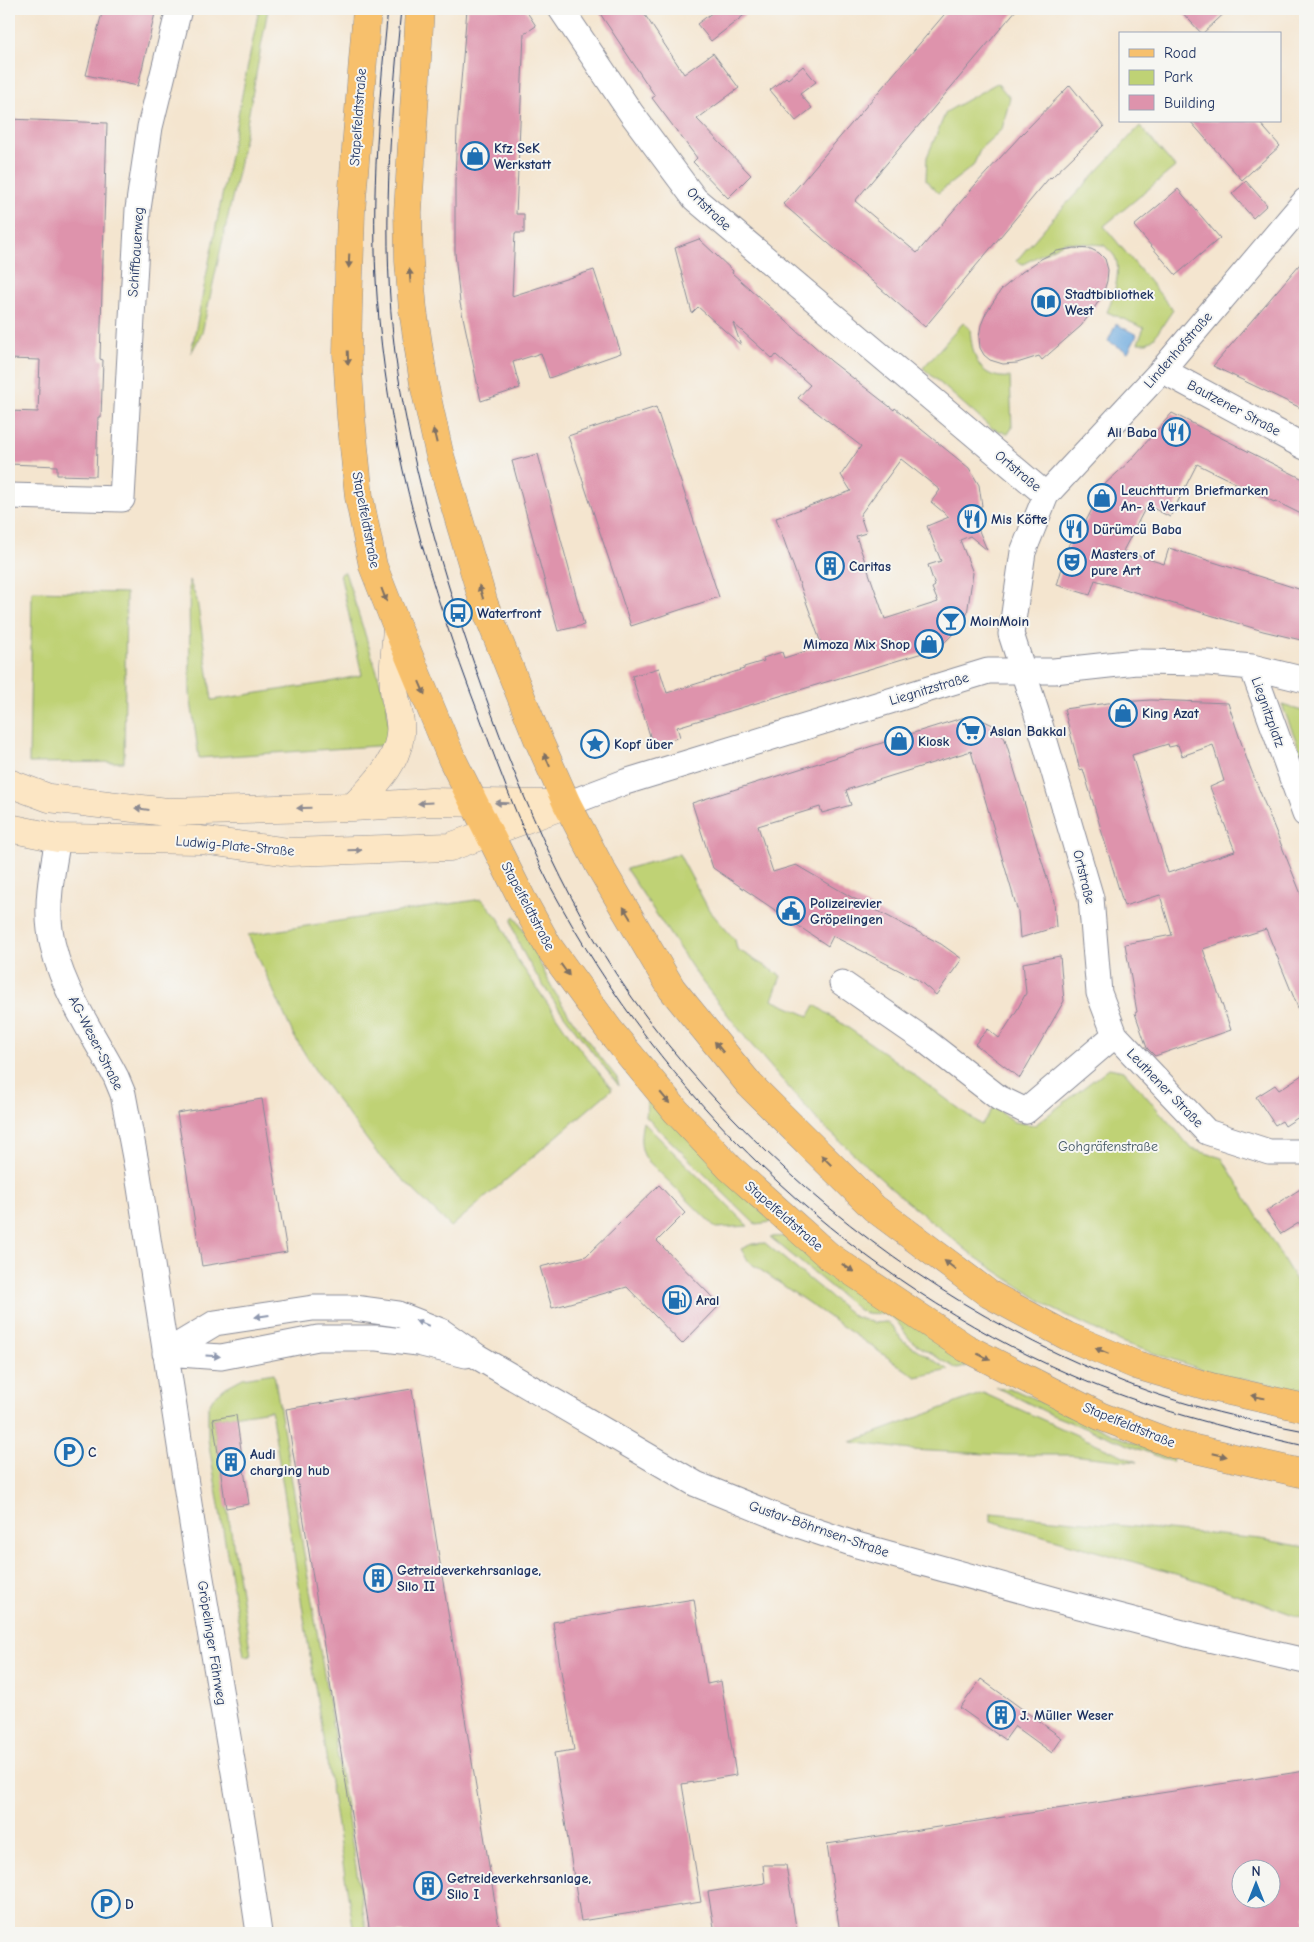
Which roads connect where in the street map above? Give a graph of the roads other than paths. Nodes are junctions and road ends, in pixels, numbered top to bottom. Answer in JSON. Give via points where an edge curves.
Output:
{"nodes":[{"id":1,"x":179,"y":9,"type":"edge"},
{"id":2,"x":367,"y":9,"type":"edge"},
{"id":3,"x":420,"y":9,"type":"edge"},
{"id":4,"x":561,"y":9,"type":"edge"},
{"id":5,"x":1305,"y":201,"type":"edge"},
{"id":6,"x":1162,"y":370,"type":"junction"},
{"id":7,"x":1305,"y":447,"type":"edge"},
{"id":8,"x":1046,"y":495,"type":"junction"},
{"id":9,"x":9,"y":496,"type":"edge"},
{"id":10,"x":397,"y":627,"type":"junction"},
{"id":11,"x":1252,"y":667,"type":"junction"},
{"id":12,"x":1022,"y":671,"type":"junction"},
{"id":13,"x":1305,"y":680,"type":"edge"},
{"id":14,"x":9,"y":783,"type":"edge"},
{"id":15,"x":49,"y":798,"type":"junction"},
{"id":16,"x":473,"y":802,"type":"junction"},
{"id":17,"x":566,"y":804,"type":"junction"},
{"id":18,"x":353,"y":806,"type":"junction"},
{"id":19,"x":1305,"y":814,"type":"edge"},
{"id":20,"x":9,"y":828,"type":"edge"},
{"id":21,"x":490,"y":832,"type":"junction"},
{"id":22,"x":58,"y":838,"type":"junction"},
{"id":23,"x":842,"y":983,"type":"dead end"},
{"id":24,"x":1115,"y":1036,"type":"junction"},
{"id":25,"x":1305,"y":1152,"type":"edge"},
{"id":26,"x":165,"y":1353,"type":"junction"},
{"id":27,"x":478,"y":1357,"type":"junction"},
{"id":28,"x":1305,"y":1408,"type":"edge"},
{"id":29,"x":1305,"y":1474,"type":"edge"},
{"id":30,"x":1187,"y":1634,"type":"junction"},
{"id":31,"x":1305,"y":1661,"type":"edge"},
{"id":32,"x":1305,"y":1678,"type":"edge"},
{"id":33,"x":258,"y":1933,"type":"edge"}],
"edges":[{"from":1,"to":9,"type":"street","name":"Schiffbauerweg","via":[[150,127],[138,209],[122,499]]},
{"from":2,"to":10,"type":"main road","name":"Stapelfeldtstraße","one_way":true,"via":[[351,212],[347,354],[359,497],[373,566]]},
{"from":17,"to":3,"type":"main road","one_way":true,"via":[[484,604],[438,452],[424,384],[413,310],[408,212]]},
{"from":4,"to":8,"type":"street","name":"Ortstraße","via":[[630,113],[695,199]]},
{"from":5,"to":6,"type":"street","name":"Lindenhofstraße"},
{"from":6,"to":7,"type":"street","name":"Bautzener Straße"},
{"from":6,"to":8,"type":"street","name":"Lindenhofstraße"},
{"from":8,"to":12,"type":"street","name":"Ortstraße","via":[[1023,552],[1011,634]]},
{"from":10,"to":16,"type":"main road","name":"Stapelfeldtstraße","one_way":true},
{"from":10,"to":18,"type":"street","via":[[394,688],[400,724],[399,740],[394,755],[375,785]]},
{"from":11,"to":12,"type":"street","name":"Liegnitzstraße","via":[[1209,662],[1136,662],[1054,671]]},
{"from":11,"to":13,"type":"street","name":"Liegnitzstraße"},
{"from":11,"to":19,"type":"street","name":"Liegnitzplatz"},
{"from":12,"to":17,"type":"street","name":"Liegnitzstraße","via":[[988,671],[625,782]]},
{"from":12,"to":24,"type":"street","name":"Ortstraße","via":[[1091,898],[1099,993]]},
{"from":14,"to":15,"type":"street","name":"Ludwig-Plate-Straße"},
{"from":18,"to":15,"type":"street","name":"Ludwig-Plate-Straße","one_way":true,"via":[[167,812]]},
{"from":15,"to":22,"type":"street","name":"AG-Weser-Straße","via":[[57,808]]},
{"from":17,"to":16,"type":"street","name":"Ludwig-Plate-Straße","one_way":true},
{"from":16,"to":18,"type":"street","name":"Ludwig-Plate-Straße","one_way":true},
{"from":16,"to":21,"type":"main road","name":"Stapelfeldtstraße"},
{"from":17,"to":21,"type":"street","name":"Ludwig-Plate-Straße"},
{"from":28,"to":17,"type":"main road","one_way":true,"via":[[1136,1366],[1067,1336],[988,1294],[874,1208],[750,1085],[672,989]]},
{"from":20,"to":22,"type":"street","name":"Ludwig-Plate-Straße"},
{"from":22,"to":21,"type":"street","name":"Ludwig-Plate-Straße","one_way":true,"via":[[201,840],[289,852],[450,846]]},
{"from":21,"to":29,"type":"main road","name":"Stapelfeldtstraße","one_way":true,"via":[[548,946],[627,1052],[676,1111],[730,1168],[830,1257],[966,1348],[1100,1416],[1172,1444]]},
{"from":22,"to":26,"type":"street","name":"AG-Weser-Straße","via":[[49,891],[50,930],[60,973],[123,1094]]},
{"from":23,"to":24,"type":"street","via":[[999,1098],[1026,1111]]},
{"from":24,"to":25,"type":"street","name":"Leuthener Straße","via":[[1207,1132],[1269,1152]]},
{"from":26,"to":27,"type":"street","name":"Gustav-Böhrnsen-Straße","one_way":true,"via":[[221,1357],[318,1338],[377,1338],[418,1343]]},
{"from":27,"to":26,"type":"street","name":"Gustav-Böhrnsen-Straße","one_way":true,"via":[[441,1331],[398,1314],[354,1308],[313,1308],[215,1323]]},
{"from":26,"to":33,"type":"street","name":"Gröpelinger Fährweg"},
{"from":27,"to":30,"type":"street","name":"Gustav-Böhrnsen-Straße","via":[[696,1484],[795,1524],[857,1546]]},
{"from":30,"to":31,"type":"street","name":"Gustav-Böhrnsen-Straße"},
{"from":30,"to":32,"type":"street","name":"Gustav-Böhrnsen-Straße","via":[[1250,1661]]}]}
